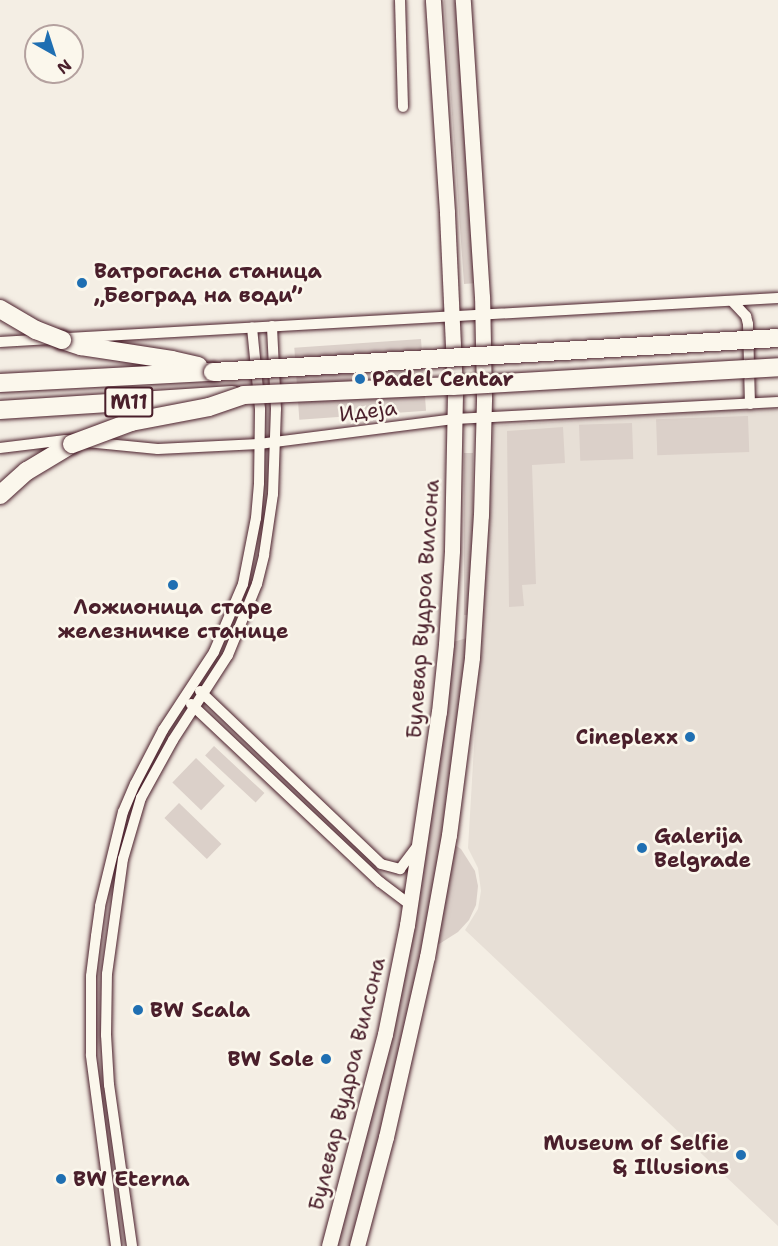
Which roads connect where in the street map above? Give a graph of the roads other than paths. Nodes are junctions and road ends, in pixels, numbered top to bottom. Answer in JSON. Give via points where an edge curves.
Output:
{"nodes":[{"id":1,"x":400,"y":0,"type":"edge"},
{"id":2,"x":433,"y":0,"type":"edge"},
{"id":3,"x":463,"y":0,"type":"edge"},
{"id":4,"x":404,"y":107,"type":"dead end"},
{"id":5,"x":778,"y":298,"type":"edge"},
{"id":6,"x":732,"y":301,"type":"junction"},
{"id":7,"x":0,"y":309,"type":"edge"},
{"id":8,"x":483,"y":313,"type":"junction"},
{"id":9,"x":452,"y":315,"type":"junction"},
{"id":10,"x":272,"y":326,"type":"junction"},
{"id":11,"x":252,"y":327,"type":"junction"},
{"id":12,"x":778,"y":338,"type":"edge"},
{"id":13,"x":0,"y":342,"type":"edge"},
{"id":14,"x":778,"y":367,"type":"edge"},
{"id":15,"x":213,"y":372,"type":"junction"},
{"id":16,"x":0,"y":383,"type":"edge"},
{"id":17,"x":244,"y":395,"type":"junction"},
{"id":18,"x":778,"y":402,"type":"edge"},
{"id":19,"x":750,"y":404,"type":"junction"},
{"id":20,"x":0,"y":410,"type":"edge"},
{"id":21,"x":484,"y":417,"type":"junction"},
{"id":22,"x":455,"y":419,"type":"junction"},
{"id":23,"x":275,"y":443,"type":"junction"},
{"id":24,"x":259,"y":444,"type":"junction"},
{"id":25,"x":0,"y":448,"type":"edge"},
{"id":26,"x":0,"y":495,"type":"edge"},
{"id":27,"x":193,"y":685,"type":"junction"},
{"id":28,"x":204,"y":694,"type":"junction"},
{"id":29,"x":184,"y":698,"type":"junction"},
{"id":30,"x":195,"y":707,"type":"junction"},
{"id":31,"x":421,"y":840,"type":"junction"},
{"id":32,"x":411,"y":905,"type":"junction"},
{"id":33,"x":116,"y":1246,"type":"edge"},
{"id":34,"x":132,"y":1246,"type":"edge"},
{"id":35,"x":329,"y":1246,"type":"edge"},
{"id":36,"x":357,"y":1246,"type":"edge"}],
"edges":[{"from":1,"to":4,"type":"street"},
{"from":2,"to":9,"type":"main road","name":"Булевар Вудроа Вилсона"},
{"from":3,"to":8,"type":"main road"},
{"from":5,"to":6,"type":"street"},
{"from":6,"to":8,"type":"street"},
{"from":6,"to":19,"type":"street","via":[[748,324]]},
{"from":7,"to":15,"type":"highway","bridge":true,"via":[[36,330],[81,346],[172,360]]},
{"from":8,"to":9,"type":"street"},
{"from":8,"to":21,"type":"main road"},
{"from":9,"to":10,"type":"street"},
{"from":9,"to":22,"type":"main road","name":"Булевар Вудроа Вилсона"},
{"from":10,"to":11,"type":"street"},
{"from":10,"to":23,"type":"street","via":[[276,363]]},
{"from":11,"to":13,"type":"street"},
{"from":11,"to":24,"type":"street"},
{"from":12,"to":15,"type":"highway","number":"M11","bridge":true},
{"from":14,"to":17,"type":"highway","number":"M11","bridge":true},
{"from":15,"to":16,"type":"highway","number":"M11"},
{"from":17,"to":20,"type":"highway","number":"M11","bridge":true},
{"from":17,"to":26,"type":"highway","bridge":true,"via":[[209,407],[131,422],[94,435],[47,457]]},
{"from":18,"to":19,"type":"street","name":"Идеја"},
{"from":19,"to":21,"type":"street","name":"Идеја"},
{"from":21,"to":22,"type":"street","name":"Идеја"},
{"from":21,"to":36,"type":"main road","via":[[472,657],[450,825],[415,1012]]},
{"from":22,"to":23,"type":"street","name":"Идеја"},
{"from":22,"to":31,"type":"main road","name":"Булевар Вудроа Вилсона","via":[[446,644]]},
{"from":23,"to":24,"type":"street","name":"Идеја"},
{"from":23,"to":28,"type":"street","via":[[273,494],[257,584],[228,655]]},
{"from":24,"to":25,"type":"street","name":"Идеја","via":[[158,449],[66,440]]},
{"from":24,"to":27,"type":"street","via":[[256,518],[243,584],[214,652]]},
{"from":27,"to":28,"type":"street"},
{"from":27,"to":29,"type":"street"},
{"from":28,"to":30,"type":"street"},
{"from":28,"to":31,"type":"street","via":[[381,864],[400,868],[405,865]]},
{"from":29,"to":30,"type":"street"},
{"from":29,"to":33,"type":"street","via":[[142,768],[123,812],[100,906],[94,953],[91,1055]]},
{"from":30,"to":32,"type":"street","via":[[380,882]]},
{"from":30,"to":34,"type":"street","via":[[154,774],[134,819],[123,859],[107,974],[107,1064]]},
{"from":31,"to":32,"type":"main road","name":"Булевар Вудроа Вилсона"},
{"from":32,"to":35,"type":"main road","name":"Булевар Вудроа Вилсона","via":[[385,1034]]}]}
